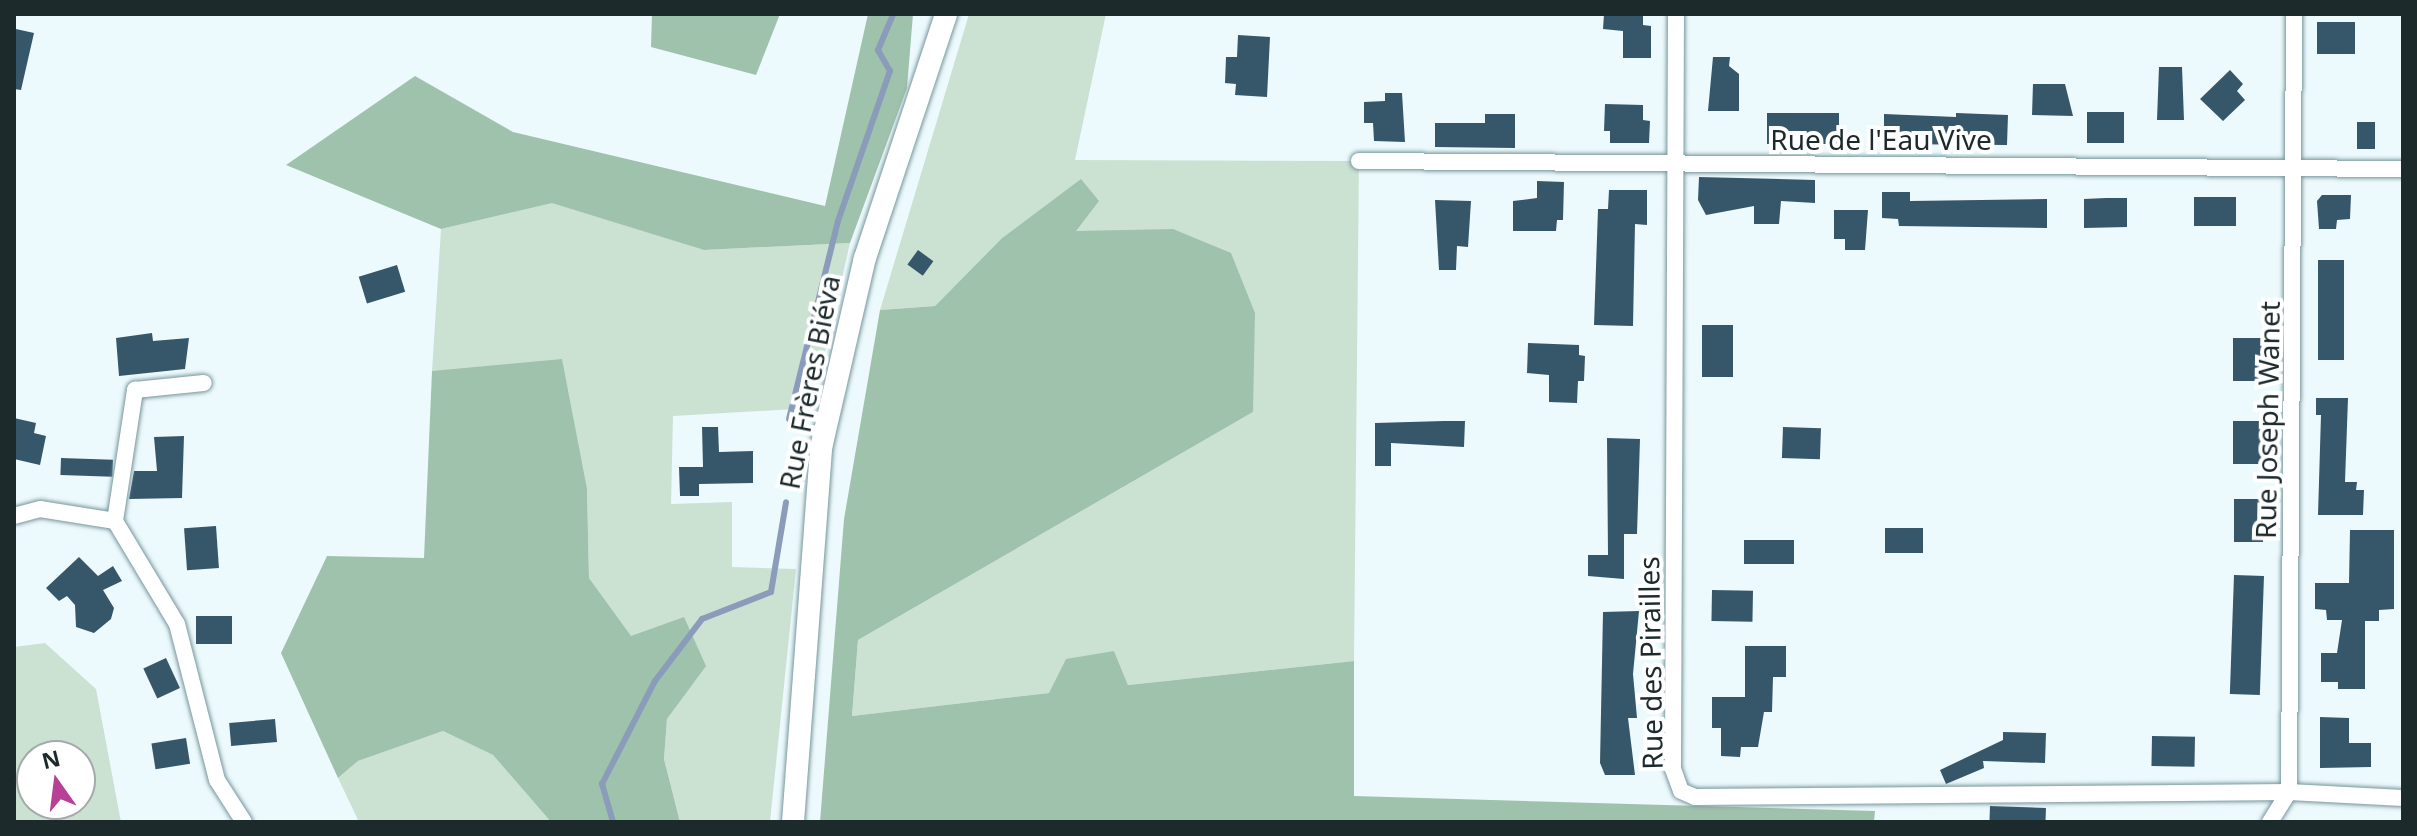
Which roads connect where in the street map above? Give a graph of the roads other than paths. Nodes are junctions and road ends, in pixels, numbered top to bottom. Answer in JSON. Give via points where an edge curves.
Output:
{"nodes":[{"id":1,"x":946,"y":14,"type":"edge"},
{"id":2,"x":1676,"y":14,"type":"edge"},
{"id":3,"x":2294,"y":14,"type":"edge"},
{"id":4,"x":1359,"y":161,"type":"dead end"},
{"id":5,"x":1676,"y":164,"type":"junction"},
{"id":6,"x":2295,"y":168,"type":"junction"},
{"id":7,"x":2403,"y":169,"type":"edge"},
{"id":8,"x":204,"y":383,"type":"dead end"},
{"id":9,"x":14,"y":516,"type":"edge"},
{"id":10,"x":115,"y":521,"type":"junction"},
{"id":11,"x":2289,"y":792,"type":"junction"},
{"id":12,"x":2403,"y":798,"type":"edge"},
{"id":13,"x":244,"y":822,"type":"edge"},
{"id":14,"x":793,"y":822,"type":"edge"},
{"id":15,"x":2270,"y":822,"type":"edge"}],
"edges":[{"from":1,"to":14,"type":"street","name":"Rue Frères Biéva","via":[[865,258],[821,448]]},
{"from":2,"to":5,"type":"street"},
{"from":3,"to":6,"type":"street","name":"Rue Joseph Wanet"},
{"from":4,"to":5,"type":"street","name":"Rue de l'Eau Vive"},
{"from":5,"to":6,"type":"street","name":"Rue de l'Eau Vive"},
{"from":5,"to":11,"type":"street","name":"Rue des Pirailles","via":[[1673,769],[1681,791],[1695,797],[1848,798]]},
{"from":6,"to":7,"type":"street","name":"Rue de l'Eau Vive"},
{"from":6,"to":11,"type":"street","name":"Rue Joseph Wanet"},
{"from":8,"to":10,"type":"street","via":[[135,390]]},
{"from":9,"to":10,"type":"street","via":[[40,509]]},
{"from":10,"to":13,"type":"street","via":[[177,624],[217,780]]},
{"from":11,"to":12,"type":"street"},
{"from":11,"to":15,"type":"street"}]}
